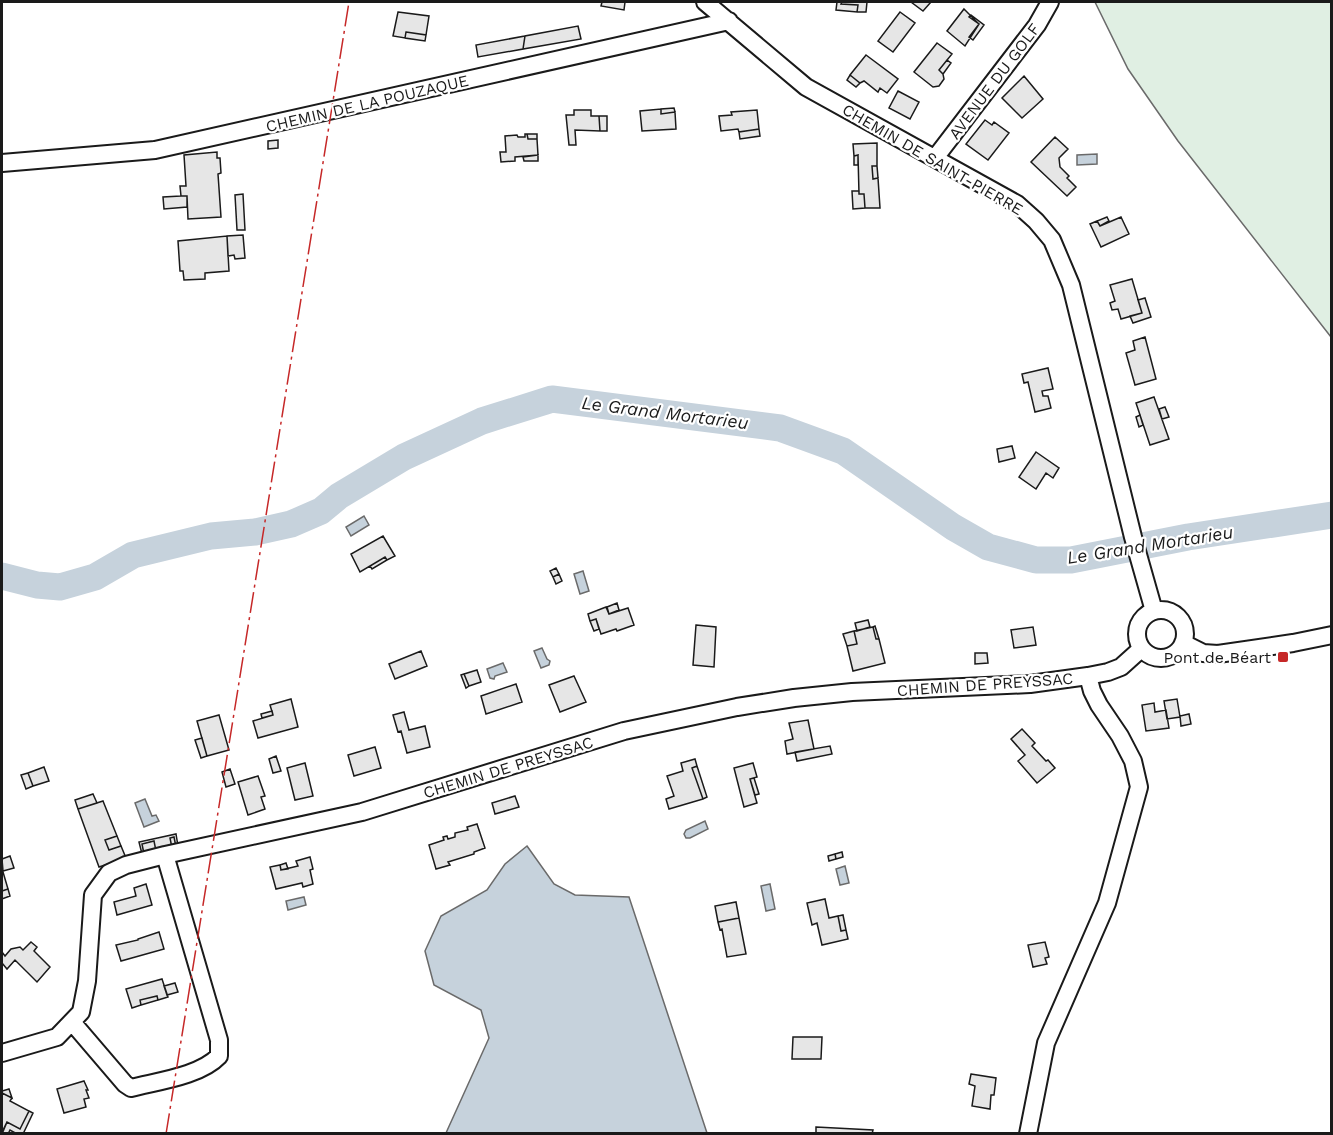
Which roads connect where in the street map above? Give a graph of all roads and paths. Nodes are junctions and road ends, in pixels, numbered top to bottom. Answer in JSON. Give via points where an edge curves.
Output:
{"nodes":[{"id":1,"x":705,"y":2,"type":"edge"},
{"id":2,"x":1050,"y":2,"type":"edge"},
{"id":3,"x":729,"y":21,"type":"junction"},
{"id":4,"x":935,"y":158,"type":"junction"},
{"id":5,"x":2,"y":163,"type":"edge"},
{"id":6,"x":1154,"y":611,"type":"junction"},
{"id":7,"x":1332,"y":635,"type":"edge"},
{"id":8,"x":1183,"y":643,"type":"junction"},
{"id":9,"x":1141,"y":649,"type":"junction"},
{"id":10,"x":1088,"y":676,"type":"junction"},
{"id":11,"x":165,"y":855,"type":"junction"},
{"id":12,"x":72,"y":1022,"type":"junction"},
{"id":13,"x":2,"y":1053,"type":"edge"},
{"id":14,"x":1028,"y":1134,"type":"edge"}],
"edges":[{"from":1,"to":3,"type":"street","name":"CHEMIN DE SAINT-PIERRE"},
{"from":2,"to":4,"type":"street","name":"AVENUE DU GOLF","via":[[1037,25]]},
{"from":3,"to":4,"type":"street","name":"CHEMIN DE SAINT-PIERRE","via":[[806,87]]},
{"from":3,"to":5,"type":"street","name":"CHEMIN DE LA POUZAQUE","via":[[155,150]]},
{"from":4,"to":6,"type":"street","name":"CHEMIN DE SAINT-PIERRE","via":[[1017,204],[1052,240],[1071,285]]},
{"from":6,"to":8,"type":"street","via":[[1176,615],[1184,628]]},
{"from":6,"to":9,"type":"street","via":[[1146,614],[1137,627]]},
{"from":7,"to":8,"type":"street","via":[[1218,654],[1203,653]]},
{"from":8,"to":9,"type":"street","via":[[1174,654],[1160,658]]},
{"from":9,"to":10,"type":"street","name":"CHEMIN DE PREYSSAC","via":[[1121,667]]},
{"from":10,"to":11,"type":"street","name":"CHEMIN DE PREYSSAC","via":[[1030,684],[852,692],[737,707],[624,731],[362,812]]},
{"from":10,"to":14,"type":"street","via":[[1099,705],[1133,761],[1139,787],[1107,903],[1046,1043]]},
{"from":11,"to":12,"type":"street","name":"CHEMIN DE PREYSSAC","via":[[109,873],[93,895],[87,981],[81,1012]]},
{"from":11,"to":12,"type":"street","via":[[219,1040],[219,1056],[198,1070],[131,1088]]},
{"from":12,"to":13,"type":"street","name":"CHEMIN DE PREYSSAC","via":[[57,1037]]}]}
